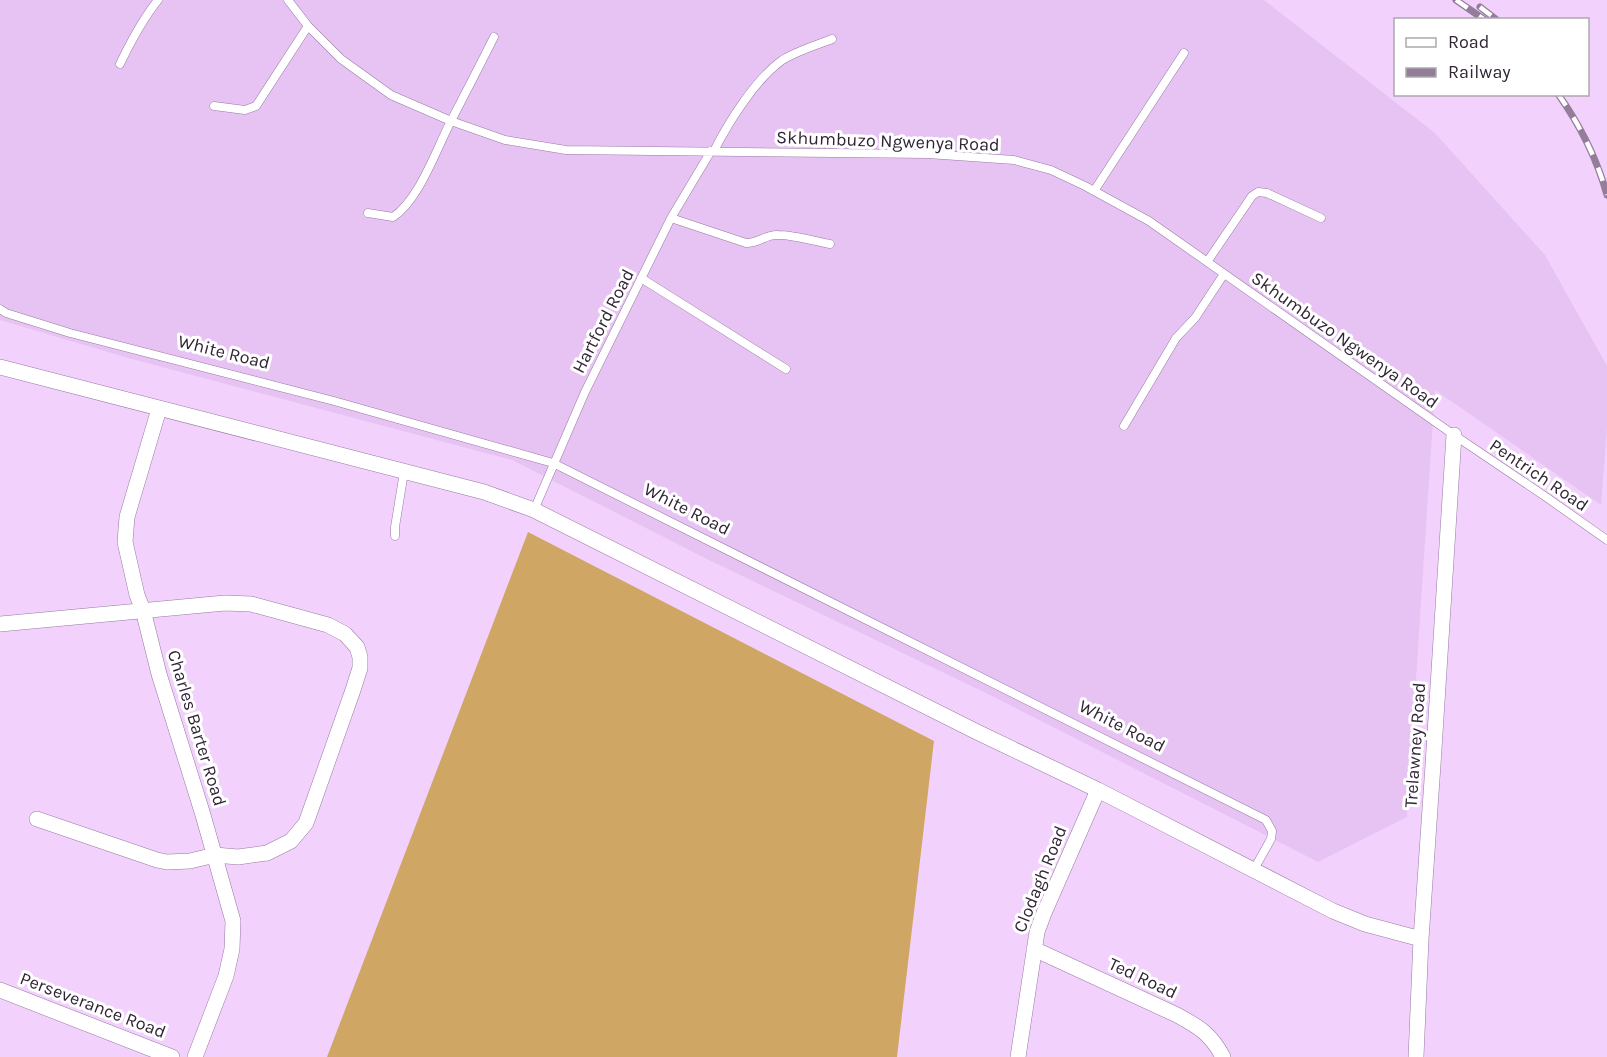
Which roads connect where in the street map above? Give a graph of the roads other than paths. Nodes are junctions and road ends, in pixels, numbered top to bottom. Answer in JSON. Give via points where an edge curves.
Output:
{"nodes":[{"id":1,"x":158,"y":0,"type":"edge"},
{"id":2,"x":288,"y":0,"type":"edge"},
{"id":3,"x":308,"y":27,"type":"junction"},
{"id":4,"x":494,"y":38,"type":"dead end"},
{"id":5,"x":832,"y":39,"type":"dead end"},
{"id":6,"x":1184,"y":54,"type":"dead end"},
{"id":7,"x":120,"y":64,"type":"dead end"},
{"id":8,"x":214,"y":106,"type":"dead end"},
{"id":9,"x":451,"y":121,"type":"junction"},
{"id":10,"x":712,"y":151,"type":"junction"},
{"id":11,"x":1094,"y":191,"type":"junction"},
{"id":12,"x":368,"y":213,"type":"dead end"},
{"id":13,"x":671,"y":218,"type":"junction"},
{"id":14,"x":1321,"y":218,"type":"dead end"},
{"id":15,"x":830,"y":244,"type":"dead end"},
{"id":16,"x":1207,"y":262,"type":"junction"},
{"id":17,"x":1224,"y":274,"type":"junction"},
{"id":18,"x":641,"y":278,"type":"junction"},
{"id":19,"x":0,"y":309,"type":"edge"},
{"id":20,"x":0,"y":367,"type":"edge"},
{"id":21,"x":786,"y":369,"type":"dead end"},
{"id":22,"x":159,"y":409,"type":"junction"},
{"id":23,"x":1124,"y":426,"type":"dead end"},
{"id":24,"x":1454,"y":435,"type":"junction"},
{"id":25,"x":554,"y":464,"type":"junction"},
{"id":26,"x":404,"y":472,"type":"junction"},
{"id":27,"x":534,"y":510,"type":"junction"},
{"id":28,"x":395,"y":536,"type":"dead end"},
{"id":29,"x":1607,"y":540,"type":"edge"},
{"id":30,"x":143,"y":610,"type":"junction"},
{"id":31,"x":0,"y":624,"type":"edge"},
{"id":32,"x":1098,"y":790,"type":"junction"},
{"id":33,"x":37,"y":819,"type":"dead end"},
{"id":34,"x":214,"y":855,"type":"junction"},
{"id":35,"x":1253,"y":871,"type":"junction"},
{"id":36,"x":1421,"y":939,"type":"junction"},
{"id":37,"x":1034,"y":949,"type":"junction"},
{"id":38,"x":0,"y":990,"type":"edge"},
{"id":39,"x":172,"y":1057,"type":"edge"},
{"id":40,"x":195,"y":1057,"type":"edge"},
{"id":41,"x":1018,"y":1057,"type":"edge"},
{"id":42,"x":1223,"y":1057,"type":"edge"},
{"id":43,"x":1416,"y":1057,"type":"edge"}],
"edges":[{"from":1,"to":7,"type":"lane"},
{"from":2,"to":3,"type":"lane","name":"Skhumbuzo Ngwenya Road"},
{"from":3,"to":8,"type":"lane","via":[[256,106],[245,111]]},
{"from":3,"to":9,"type":"lane","name":"Skhumbuzo Ngwenya Road","via":[[341,59],[391,95]]},
{"from":4,"to":9,"type":"lane"},
{"from":5,"to":10,"type":"lane","name":"Hartford Road","via":[[782,61],[766,75]]},
{"from":6,"to":11,"type":"lane"},
{"from":9,"to":10,"type":"lane","name":"Skhumbuzo Ngwenya Road","via":[[505,140],[566,150]]},
{"from":9,"to":12,"type":"lane","via":[[428,170],[404,207],[393,217]]},
{"from":10,"to":11,"type":"lane","name":"Skhumbuzo Ngwenya Road","via":[[928,154],[1014,160],[1051,170]]},
{"from":10,"to":13,"type":"lane","name":"Hartford Road"},
{"from":11,"to":16,"type":"lane","name":"Skhumbuzo Ngwenya Road","via":[[1149,221]]},
{"from":13,"to":15,"type":"lane","via":[[746,243],[777,234]]},
{"from":13,"to":18,"type":"lane","name":"Hartford Road"},
{"from":14,"to":16,"type":"lane","via":[[1258,192]]},
{"from":16,"to":17,"type":"lane","name":"Skhumbuzo Ngwenya Road"},
{"from":17,"to":23,"type":"lane","via":[[1195,318],[1176,338]]},
{"from":17,"to":24,"type":"lane","name":"Skhumbuzo Ngwenya Road"},
{"from":18,"to":21,"type":"lane"},
{"from":18,"to":25,"type":"lane","name":"Hartford Road"},
{"from":19,"to":25,"type":"lane","name":"White Road","via":[[70,333],[334,401]]},
{"from":20,"to":22,"type":"street"},
{"from":22,"to":26,"type":"street"},
{"from":22,"to":30,"type":"street","name":"Charles Barter Road","via":[[127,518],[125,543]]},
{"from":24,"to":29,"type":"lane","name":"Pentrich Road"},
{"from":24,"to":36,"type":"street","name":"Trelawney Road"},
{"from":25,"to":27,"type":"lane","name":"Hartford Road"},
{"from":25,"to":35,"type":"lane","name":"White Road","via":[[1266,820],[1272,831],[1271,839]]},
{"from":26,"to":27,"type":"street","via":[[484,492]]},
{"from":26,"to":28,"type":"lane"},
{"from":27,"to":32,"type":"street"},
{"from":30,"to":31,"type":"street"},
{"from":30,"to":34,"type":"street","name":"Charles Barter Road"},
{"from":30,"to":34,"type":"street","via":[[251,604],[328,625],[357,646],[360,668],[306,824],[291,841],[267,853]]},
{"from":32,"to":35,"type":"street"},
{"from":32,"to":37,"type":"street","name":"Clodagh Road","via":[[1044,913]]},
{"from":33,"to":34,"type":"street","via":[[157,860],[190,861]]},
{"from":34,"to":40,"type":"street","name":"Charles Barter Road","via":[[233,921],[232,949],[226,976]]},
{"from":35,"to":36,"type":"street","via":[[1365,924]]},
{"from":36,"to":43,"type":"street","name":"Trelawney Road"},
{"from":37,"to":41,"type":"street","name":"Clodagh Road"},
{"from":37,"to":42,"type":"street","name":"Ted Road","via":[[1200,1028],[1212,1038]]},
{"from":38,"to":39,"type":"street","name":"Perseverance Road"}]}
